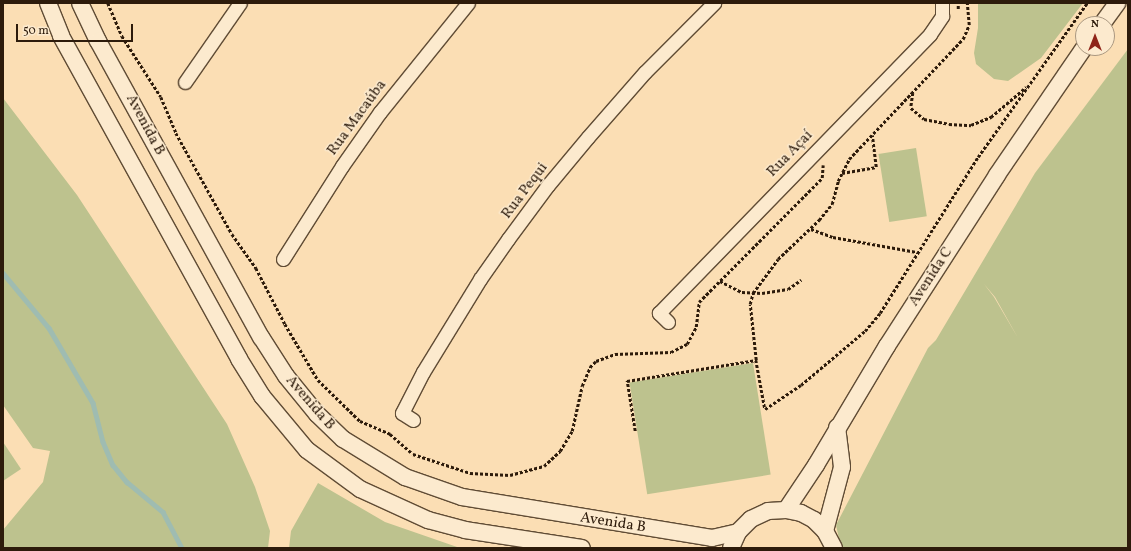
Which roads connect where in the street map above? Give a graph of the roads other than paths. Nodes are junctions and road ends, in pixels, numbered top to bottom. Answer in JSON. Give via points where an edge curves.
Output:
{"nodes":[{"id":1,"x":48,"y":3,"type":"edge"},
{"id":2,"x":80,"y":3,"type":"edge"},
{"id":3,"x":240,"y":3,"type":"edge"},
{"id":4,"x":468,"y":3,"type":"edge"},
{"id":5,"x":714,"y":3,"type":"edge"},
{"id":6,"x":942,"y":3,"type":"edge"},
{"id":7,"x":1117,"y":3,"type":"edge"},
{"id":8,"x":1108,"y":16,"type":"edge"},
{"id":9,"x":1078,"y":56,"type":"edge"},
{"id":10,"x":185,"y":82,"type":"dead end"},
{"id":11,"x":283,"y":259,"type":"dead end"},
{"id":12,"x":668,"y":322,"type":"dead end"},
{"id":13,"x":413,"y":420,"type":"dead end"},
{"id":14,"x":837,"y":427,"type":"junction"},
{"id":15,"x":786,"y":510,"type":"junction"},
{"id":16,"x":825,"y":530,"type":"junction"},
{"id":17,"x":738,"y":532,"type":"junction"},
{"id":18,"x":582,"y":548,"type":"edge"},
{"id":19,"x":731,"y":548,"type":"edge"},
{"id":20,"x":834,"y":548,"type":"edge"}],
"edges":[{"from":1,"to":18,"type":"street","name":"Avenida B","via":[[61,36],[239,358],[262,396],[307,450],[360,489],[428,520],[465,530]]},
{"from":2,"to":17,"type":"street","name":"Avenida B","via":[[98,42],[261,337],[286,376],[317,414],[343,439],[405,477],[462,497],[712,538]]},
{"from":3,"to":10,"type":"street"},
{"from":4,"to":11,"type":"street","name":"Rua Macaúba","via":[[380,112]]},
{"from":5,"to":13,"type":"street","name":"Rua Pequi","via":[[645,72],[588,137],[508,239],[480,279],[423,372],[402,413]]},
{"from":6,"to":12,"type":"street","name":"Rua Açaí","via":[[942,16],[930,34],[659,313]]},
{"from":7,"to":8,"type":"street"},
{"from":9,"to":14,"type":"street","name":"Avenida C","via":[[996,175]]},
{"from":14,"to":15,"type":"street","name":"Avenida C","via":[[816,465]]},
{"from":14,"to":16,"type":"street","via":[[842,460],[840,478]]},
{"from":15,"to":16,"type":"street","via":[[808,516]]},
{"from":15,"to":17,"type":"street","via":[[759,515]]},
{"from":16,"to":20,"type":"street"},
{"from":17,"to":19,"type":"street"}]}
